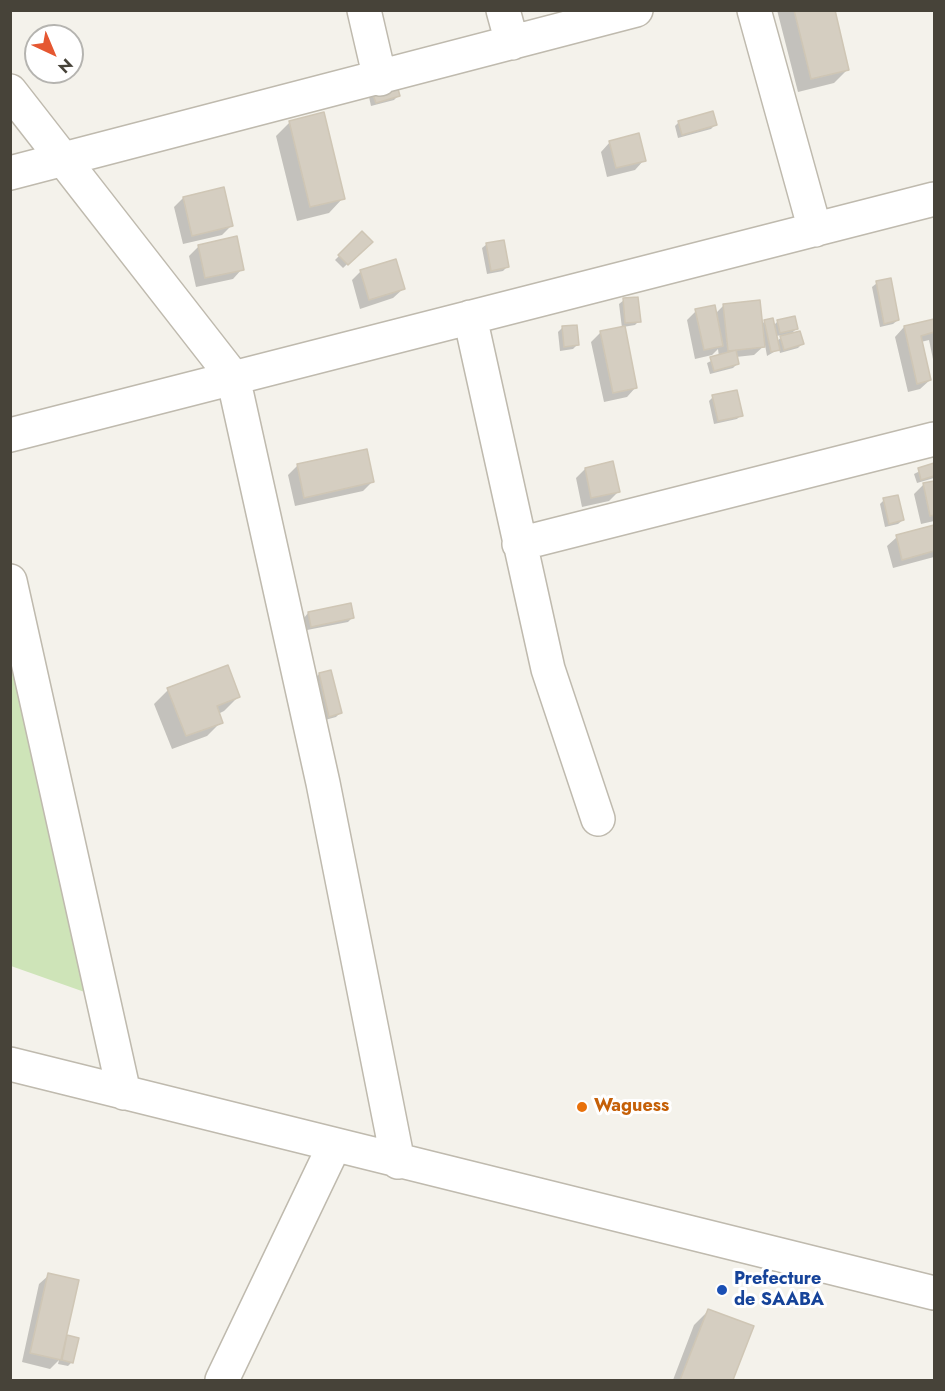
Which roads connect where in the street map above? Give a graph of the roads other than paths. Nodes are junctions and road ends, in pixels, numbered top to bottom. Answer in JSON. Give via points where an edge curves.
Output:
{"nodes":[{"id":1,"x":364,"y":10,"type":"edge"},
{"id":2,"x":503,"y":10,"type":"edge"},
{"id":3,"x":636,"y":10,"type":"edge"},
{"id":4,"x":754,"y":10,"type":"edge"},
{"id":5,"x":512,"y":44,"type":"junction"},
{"id":6,"x":380,"y":79,"type":"junction"},
{"id":7,"x":10,"y":92,"type":"edge"},
{"id":8,"x":65,"y":161,"type":"junction"},
{"id":9,"x":10,"y":173,"type":"edge"},
{"id":10,"x":934,"y":199,"type":"edge"},
{"id":11,"x":815,"y":230,"type":"junction"},
{"id":12,"x":470,"y":316,"type":"junction"},
{"id":13,"x":233,"y":377,"type":"junction"},
{"id":14,"x":10,"y":435,"type":"edge"},
{"id":15,"x":934,"y":439,"type":"edge"},
{"id":16,"x":519,"y":544,"type":"junction"},
{"id":17,"x":10,"y":581,"type":"edge"},
{"id":18,"x":597,"y":819,"type":"dead end"},
{"id":19,"x":10,"y":1064,"type":"edge"},
{"id":20,"x":124,"y":1093,"type":"junction"},
{"id":21,"x":334,"y":1146,"type":"junction"},
{"id":22,"x":398,"y":1162,"type":"junction"},
{"id":23,"x":934,"y":1293,"type":"edge"},
{"id":24,"x":222,"y":1380,"type":"edge"}],
"edges":[{"from":1,"to":6,"type":"street"},
{"from":2,"to":5,"type":"street"},
{"from":3,"to":5,"type":"street"},
{"from":4,"to":11,"type":"street"},
{"from":5,"to":6,"type":"street"},
{"from":6,"to":8,"type":"street"},
{"from":7,"to":8,"type":"street"},
{"from":8,"to":9,"type":"street"},
{"from":8,"to":13,"type":"street"},
{"from":10,"to":11,"type":"street"},
{"from":11,"to":12,"type":"street"},
{"from":12,"to":13,"type":"street"},
{"from":12,"to":16,"type":"street"},
{"from":13,"to":14,"type":"street"},
{"from":13,"to":22,"type":"street","via":[[323,783]]},
{"from":15,"to":16,"type":"street"},
{"from":16,"to":18,"type":"street","via":[[548,669]]},
{"from":17,"to":20,"type":"street"},
{"from":19,"to":20,"type":"street"},
{"from":20,"to":21,"type":"street"},
{"from":21,"to":22,"type":"street"},
{"from":21,"to":24,"type":"street"},
{"from":22,"to":23,"type":"street"}]}
